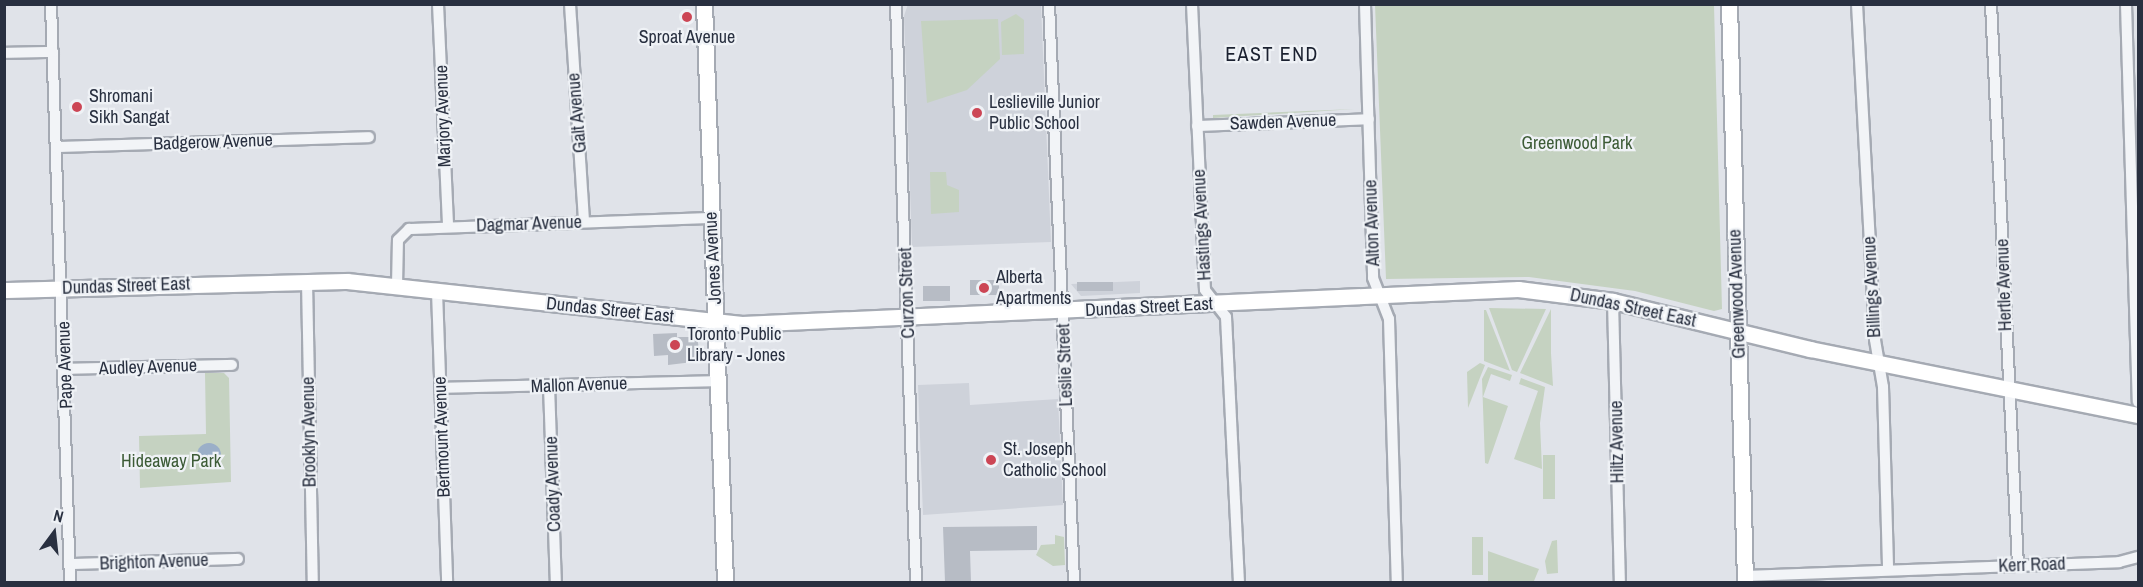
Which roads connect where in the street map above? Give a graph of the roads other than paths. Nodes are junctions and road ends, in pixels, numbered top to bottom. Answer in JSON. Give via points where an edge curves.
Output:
{"nodes":[{"id":1,"x":51,"y":4,"type":"edge"},
{"id":2,"x":438,"y":4,"type":"edge"},
{"id":3,"x":570,"y":4,"type":"edge"},
{"id":4,"x":704,"y":4,"type":"edge"},
{"id":5,"x":896,"y":4,"type":"edge"},
{"id":6,"x":1049,"y":4,"type":"edge"},
{"id":7,"x":1192,"y":4,"type":"edge"},
{"id":8,"x":1365,"y":4,"type":"edge"},
{"id":9,"x":1729,"y":4,"type":"edge"},
{"id":10,"x":1857,"y":4,"type":"edge"},
{"id":11,"x":1991,"y":4,"type":"edge"},
{"id":12,"x":2126,"y":4,"type":"edge"},
{"id":13,"x":53,"y":52,"type":"junction"},
{"id":14,"x":4,"y":53,"type":"edge"},
{"id":15,"x":1369,"y":119,"type":"junction"},
{"id":16,"x":1197,"y":126,"type":"junction"},
{"id":17,"x":369,"y":136,"type":"dead end"},
{"id":18,"x":56,"y":147,"type":"junction"},
{"id":19,"x":711,"y":218,"type":"junction"},
{"id":20,"x":585,"y":221,"type":"junction"},
{"id":21,"x":448,"y":227,"type":"junction"},
{"id":22,"x":307,"y":281,"type":"junction"},
{"id":23,"x":397,"y":286,"type":"junction"},
{"id":24,"x":62,"y":288,"type":"junction"},
{"id":25,"x":4,"y":290,"type":"edge"},
{"id":26,"x":437,"y":291,"type":"junction"},
{"id":27,"x":1381,"y":296,"type":"junction"},
{"id":28,"x":1613,"y":301,"type":"junction"},
{"id":29,"x":1216,"y":303,"type":"junction"},
{"id":30,"x":1063,"y":311,"type":"junction"},
{"id":31,"x":908,"y":318,"type":"junction"},
{"id":32,"x":716,"y":322,"type":"junction"},
{"id":33,"x":1738,"y":331,"type":"junction"},
{"id":34,"x":1877,"y":363,"type":"junction"},
{"id":35,"x":232,"y":364,"type":"dead end"},
{"id":36,"x":65,"y":369,"type":"junction"},
{"id":37,"x":717,"y":381,"type":"junction"},
{"id":38,"x":549,"y":386,"type":"junction"},
{"id":39,"x":440,"y":388,"type":"junction"},
{"id":40,"x":2011,"y":390,"type":"junction"},
{"id":41,"x":2139,"y":402,"type":"edge"},
{"id":42,"x":2139,"y":415,"type":"edge"},
{"id":43,"x":2138,"y":557,"type":"edge"},
{"id":44,"x":238,"y":559,"type":"dead end"},
{"id":45,"x":70,"y":564,"type":"junction"},
{"id":46,"x":2018,"y":566,"type":"junction"},
{"id":47,"x":1888,"y":569,"type":"junction"},
{"id":48,"x":1745,"y":579,"type":"edge"},
{"id":49,"x":70,"y":582,"type":"edge"},
{"id":50,"x":313,"y":582,"type":"edge"},
{"id":51,"x":447,"y":582,"type":"edge"},
{"id":52,"x":556,"y":582,"type":"edge"},
{"id":53,"x":725,"y":582,"type":"edge"},
{"id":54,"x":916,"y":582,"type":"edge"},
{"id":55,"x":1074,"y":582,"type":"edge"},
{"id":56,"x":1239,"y":582,"type":"edge"},
{"id":57,"x":1397,"y":582,"type":"edge"},
{"id":58,"x":1620,"y":582,"type":"edge"}],
"edges":[{"from":1,"to":13,"type":"street","name":"Pape Avenue"},
{"from":2,"to":21,"type":"street","name":"Marjory Avenue"},
{"from":3,"to":20,"type":"street","name":"Galt Avenue"},
{"from":4,"to":19,"type":"street","name":"Jones Avenue"},
{"from":5,"to":31,"type":"street","name":"Curzon Street"},
{"from":6,"to":30,"type":"street","name":"Leslie Street"},
{"from":7,"to":16,"type":"street","name":"Hastings Avenue"},
{"from":8,"to":15,"type":"street","name":"Alton Avenue"},
{"from":9,"to":33,"type":"street","name":"Greenwood Avenue"},
{"from":10,"to":34,"type":"street","name":"Billings Avenue"},
{"from":11,"to":40,"type":"street","name":"Hertle Avenue"},
{"from":12,"to":41,"type":"street"},
{"from":13,"to":14,"type":"street"},
{"from":13,"to":18,"type":"street","name":"Pape Avenue"},
{"from":15,"to":16,"type":"street","name":"Sawden Avenue"},
{"from":15,"to":27,"type":"street","name":"Alton Avenue","via":[[1373,278]]},
{"from":16,"to":29,"type":"street","name":"Hastings Avenue","via":[[1205,290]]},
{"from":17,"to":18,"type":"street","name":"Badgerow Avenue"},
{"from":18,"to":24,"type":"street","name":"Pape Avenue"},
{"from":19,"to":20,"type":"street","name":"Dagmar Avenue"},
{"from":19,"to":32,"type":"street","name":"Jones Avenue"},
{"from":20,"to":21,"type":"street","name":"Dagmar Avenue"},
{"from":21,"to":23,"type":"street","name":"Dagmar Avenue","via":[[401,234]]},
{"from":22,"to":23,"type":"street","name":"Dundas Street East"},
{"from":22,"to":24,"type":"street","name":"Dundas Street East"},
{"from":22,"to":50,"type":"street","name":"Brooklyn Avenue"},
{"from":23,"to":26,"type":"street","name":"Dundas Street East"},
{"from":24,"to":25,"type":"street","name":"Dundas Street East"},
{"from":24,"to":36,"type":"street","name":"Pape Avenue"},
{"from":26,"to":32,"type":"street","name":"Dundas Street East"},
{"from":26,"to":39,"type":"street","name":"Bertmount Avenue"},
{"from":27,"to":28,"type":"street","name":"Dundas Street East","via":[[1518,289]]},
{"from":27,"to":29,"type":"street","name":"Dundas Street East"},
{"from":27,"to":57,"type":"street","name":"Alton Avenue","via":[[1389,319]]},
{"from":28,"to":33,"type":"street","name":"Dundas Street East"},
{"from":28,"to":58,"type":"street","name":"Hiltz Avenue"},
{"from":29,"to":30,"type":"street","name":"Dundas Street East"},
{"from":29,"to":56,"type":"street","name":"Hastings Avenue","via":[[1226,316]]},
{"from":30,"to":31,"type":"street","name":"Dundas Street East"},
{"from":30,"to":55,"type":"street","name":"Leslie Street"},
{"from":31,"to":32,"type":"street","name":"Dundas Street East"},
{"from":31,"to":54,"type":"street","name":"Curzon Street"},
{"from":32,"to":37,"type":"street","name":"Jones Avenue"},
{"from":33,"to":34,"type":"street","name":"Dundas Street East"},
{"from":33,"to":48,"type":"street","name":"Greenwood Avenue"},
{"from":34,"to":40,"type":"street","name":"Dundas Street East"},
{"from":34,"to":47,"type":"street","name":"Billings Avenue","via":[[1883,387]]},
{"from":35,"to":36,"type":"street","name":"Audley Avenue"},
{"from":36,"to":45,"type":"street","name":"Pape Avenue"},
{"from":37,"to":38,"type":"street","name":"Mallon Avenue"},
{"from":37,"to":53,"type":"street","name":"Jones Avenue"},
{"from":38,"to":39,"type":"street","name":"Mallon Avenue"},
{"from":38,"to":52,"type":"street","name":"Coady Avenue"},
{"from":39,"to":51,"type":"street","name":"Bertmount Avenue"},
{"from":40,"to":42,"type":"street","name":"Dundas Street East"},
{"from":40,"to":46,"type":"street","name":"Hertle Avenue"},
{"from":43,"to":46,"type":"street","name":"Kerr Road","via":[[2119,562]]},
{"from":44,"to":45,"type":"street","name":"Brighton Avenue"},
{"from":45,"to":49,"type":"street","name":"Pape Avenue"},
{"from":46,"to":47,"type":"street","name":"Kerr Road"},
{"from":47,"to":48,"type":"street","name":"Kerr Road"}]}
